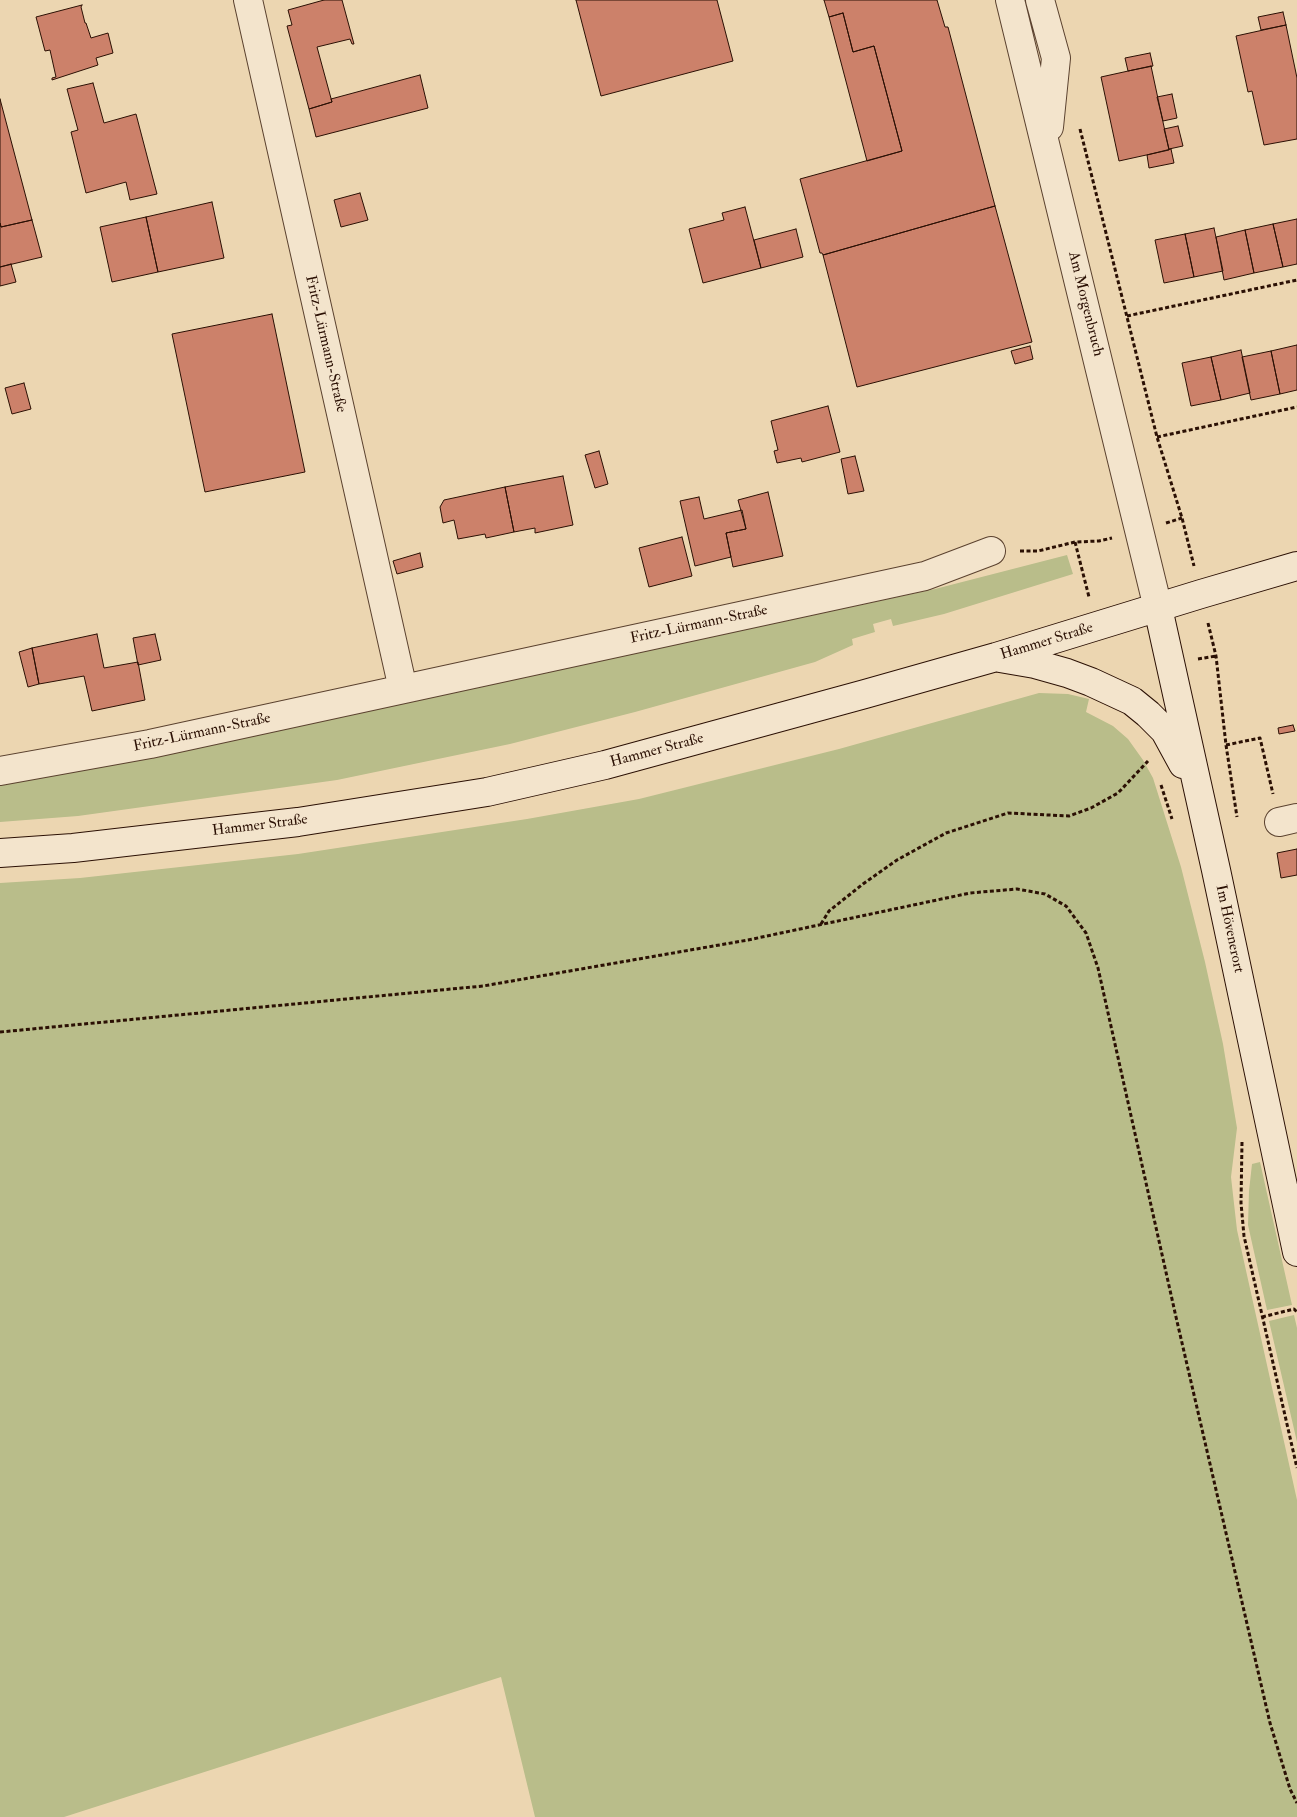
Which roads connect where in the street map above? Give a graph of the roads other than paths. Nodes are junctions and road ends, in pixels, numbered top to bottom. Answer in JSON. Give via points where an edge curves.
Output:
{"nodes":[{"id":1,"x":248,"y":0,"type":"edge"},
{"id":2,"x":1010,"y":0,"type":"edge"},
{"id":3,"x":1040,"y":0,"type":"edge"},
{"id":4,"x":1047,"y":148,"type":"junction"},
{"id":5,"x":991,"y":550,"type":"road end"},
{"id":6,"x":1297,"y":566,"type":"edge"},
{"id":7,"x":1158,"y":608,"type":"junction"},
{"id":8,"x":996,"y":657,"type":"junction"},
{"id":9,"x":402,"y":689,"type":"junction"},
{"id":10,"x":0,"y":771,"type":"edge"},
{"id":11,"x":1200,"y":802,"type":"junction"},
{"id":12,"x":0,"y":853,"type":"edge"},
{"id":13,"x":1297,"y":1252,"type":"edge"}],
"edges":[{"from":1,"to":9,"type":"street","name":"Fritz-Lürmann-Straße"},
{"from":2,"to":4,"type":"street","name":"Am Morgenbruch"},
{"from":3,"to":4,"type":"street","via":[[1056,58]]},
{"from":4,"to":7,"type":"street","name":"Am Morgenbruch"},
{"from":5,"to":9,"type":"street","name":"Fritz-Lürmann-Straße","via":[[926,576]]},
{"from":6,"to":7,"type":"street","name":"Hammer Straße"},
{"from":7,"to":8,"type":"street","name":"Hammer Straße"},
{"from":7,"to":11,"type":"street","name":"Im Hövenerort"},
{"from":8,"to":11,"type":"street","via":[[1067,673],[1132,702],[1165,730]]},
{"from":8,"to":12,"type":"street","name":"Hammer Straße","via":[[605,765],[487,792],[298,822],[73,848]]},
{"from":9,"to":10,"type":"street","name":"Fritz-Lürmann-Straße","via":[[150,744]]},
{"from":11,"to":13,"type":"street","name":"Im Hövenerort"}]}
